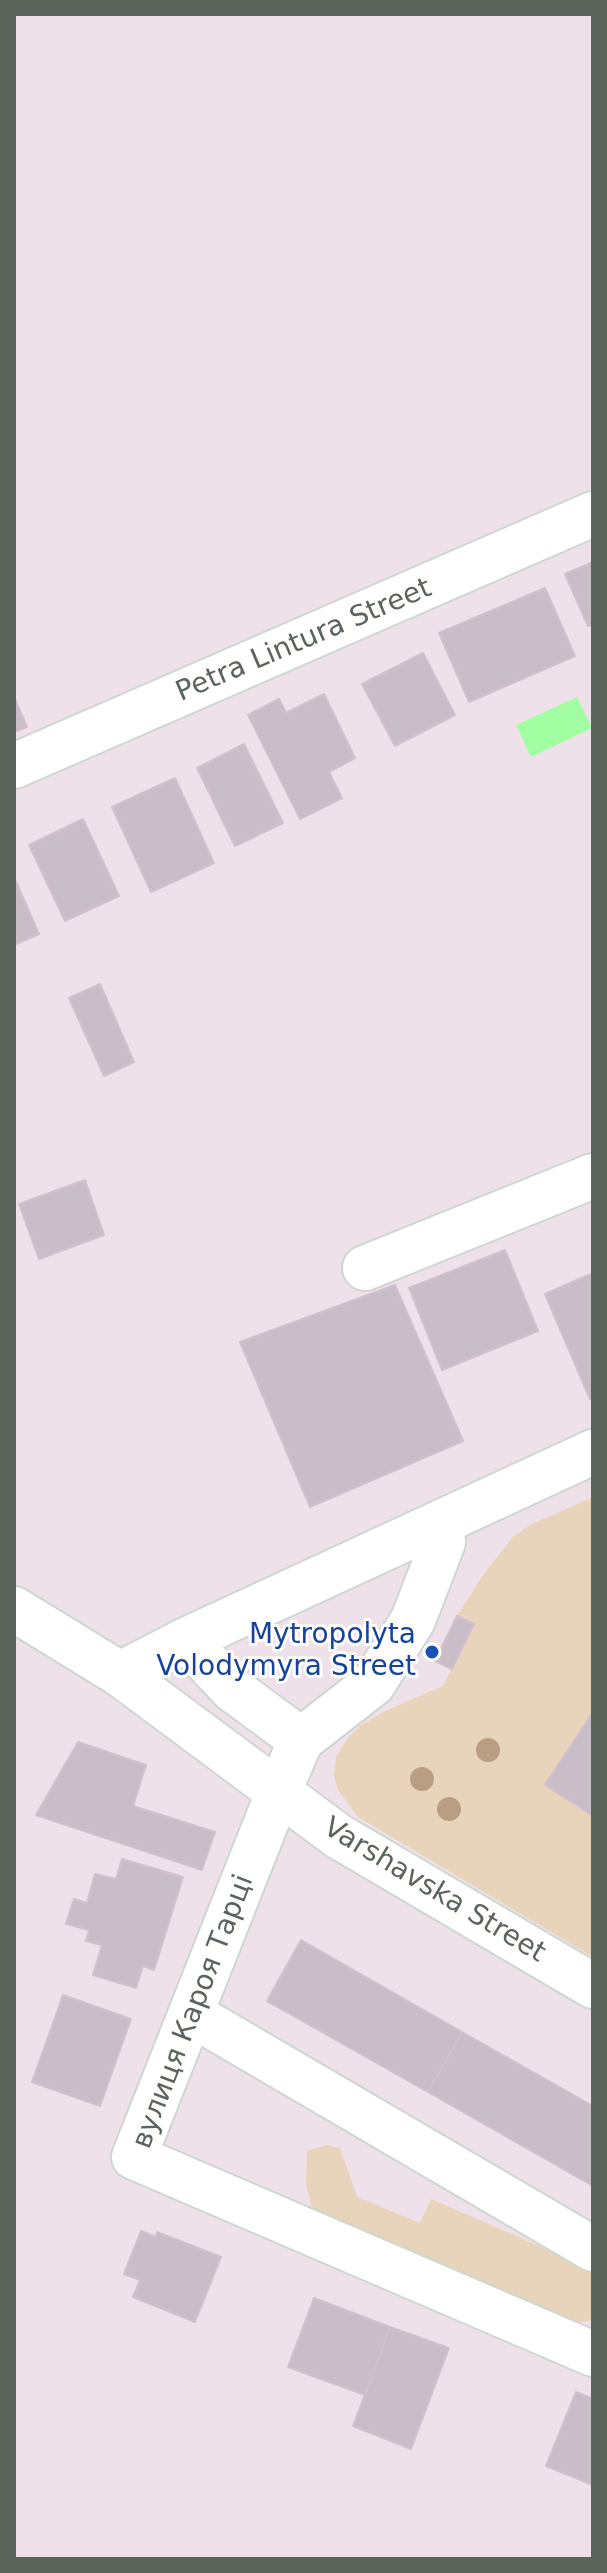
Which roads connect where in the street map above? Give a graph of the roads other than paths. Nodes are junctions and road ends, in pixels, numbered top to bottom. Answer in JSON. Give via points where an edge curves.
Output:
{"nodes":[{"id":1,"x":593,"y":514,"type":"edge"},
{"id":2,"x":14,"y":766,"type":"edge"},
{"id":3,"x":593,"y":1176,"type":"edge"},
{"id":4,"x":365,"y":1268,"type":"dead end"},
{"id":5,"x":593,"y":1452,"type":"edge"},
{"id":6,"x":442,"y":1522,"type":"junction"},
{"id":7,"x":14,"y":1609,"type":"edge"},
{"id":8,"x":186,"y":1640,"type":"junction"},
{"id":9,"x":120,"y":1674,"type":"junction"},
{"id":10,"x":301,"y":1740,"type":"junction"},
{"id":11,"x":278,"y":1793,"type":"junction"},
{"id":12,"x":593,"y":1986,"type":"edge"},
{"id":13,"x":191,"y":2014,"type":"junction"},
{"id":14,"x":593,"y":2249,"type":"edge"},
{"id":15,"x":593,"y":2354,"type":"edge"}],
"edges":[{"from":1,"to":2,"type":"street","name":"Petra Lintura Street"},
{"from":3,"to":4,"type":"street"},
{"from":5,"to":6,"type":"street"},
{"from":6,"to":8,"type":"street"},
{"from":6,"to":10,"type":"street","via":[[443,1542],[413,1620],[373,1684]]},
{"from":7,"to":9,"type":"street"},
{"from":8,"to":9,"type":"street"},
{"from":8,"to":10,"type":"street","via":[[232,1689]]},
{"from":9,"to":11,"type":"street"},
{"from":10,"to":11,"type":"street","name":"вулиця Кароя Тарці"},
{"from":11,"to":12,"type":"street","name":"Varshavska Street","via":[[338,1836]]},
{"from":11,"to":13,"type":"street","name":"вулиця Кароя Тарці"},
{"from":13,"to":14,"type":"street"},
{"from":13,"to":15,"type":"street","name":"вулиця Кароя Тарці","via":[[134,2157]]}]}
